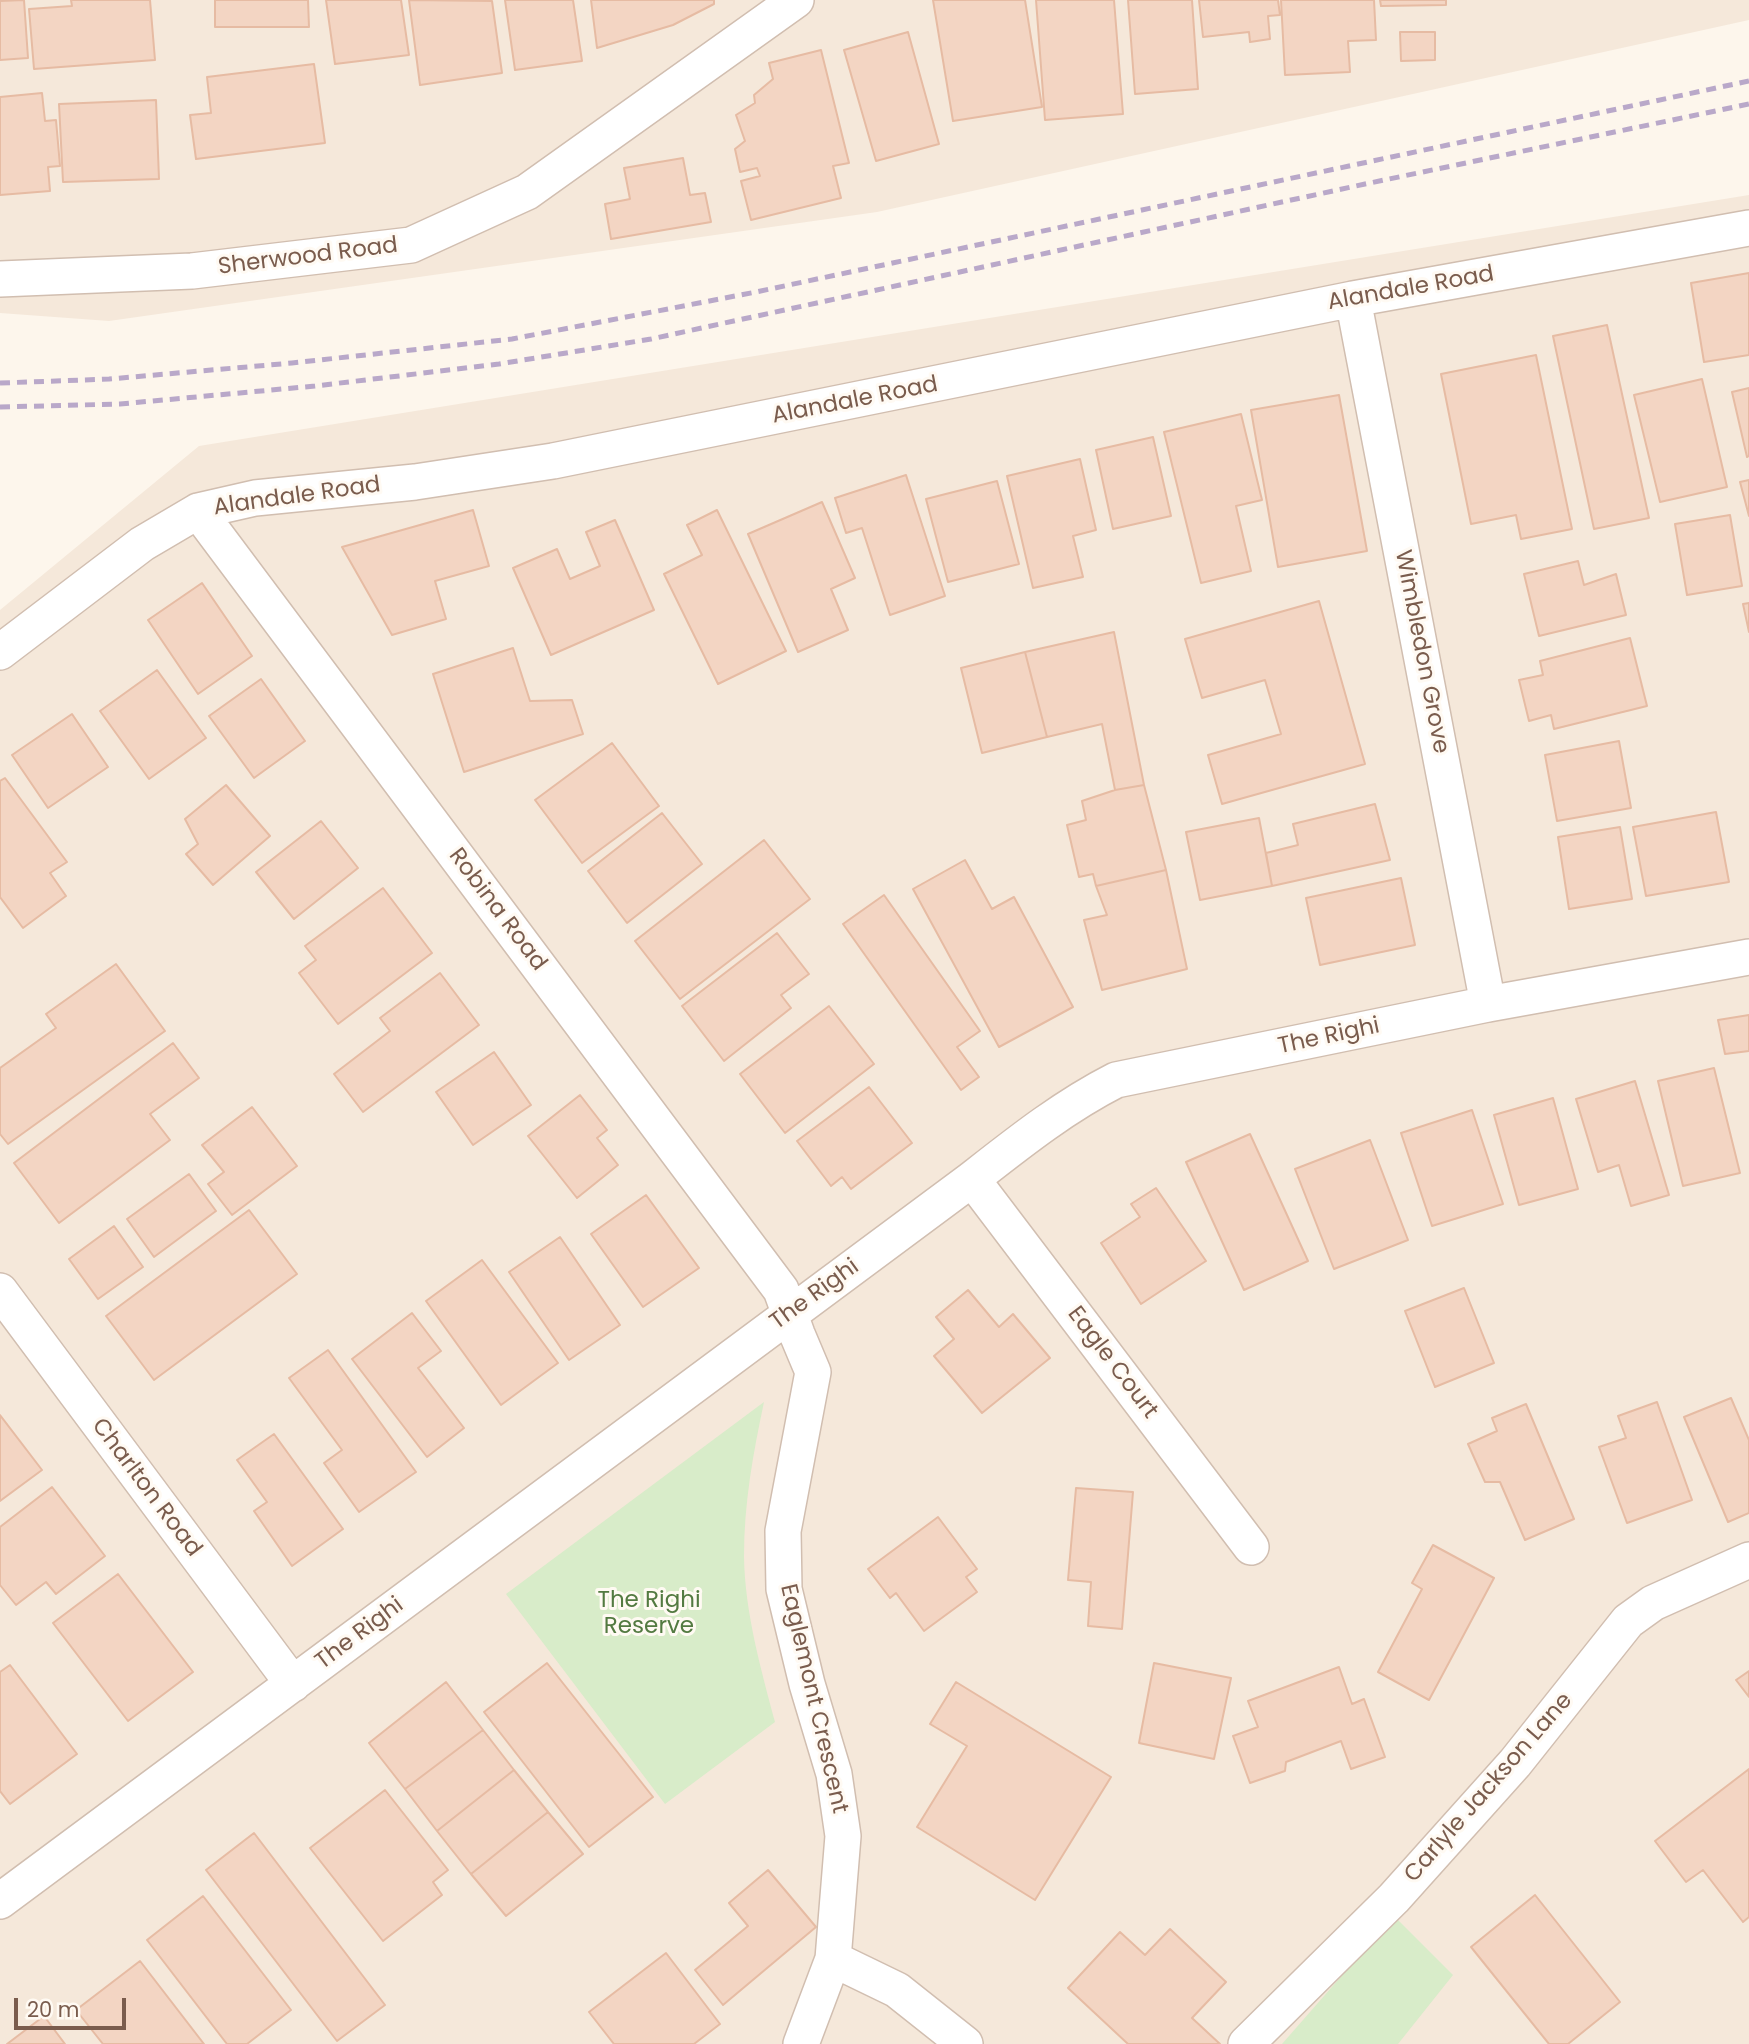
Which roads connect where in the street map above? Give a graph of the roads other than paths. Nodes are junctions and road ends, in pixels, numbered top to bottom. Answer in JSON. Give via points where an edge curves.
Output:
{"nodes":[{"id":1,"x":796,"y":0,"type":"edge"},
{"id":2,"x":1749,"y":228,"type":"edge"},
{"id":3,"x":0,"y":279,"type":"edge"},
{"id":4,"x":1353,"y":299,"type":"junction"},
{"id":5,"x":198,"y":510,"type":"junction"},
{"id":6,"x":0,"y":652,"type":"edge"},
{"id":7,"x":1749,"y":957,"type":"edge"},
{"id":8,"x":1488,"y":1004,"type":"junction"},
{"id":9,"x":972,"y":1179,"type":"junction"},
{"id":10,"x":0,"y":1291,"type":"edge"},
{"id":11,"x":789,"y":1313,"type":"junction"},
{"id":12,"x":1251,"y":1547,"type":"dead end"},
{"id":13,"x":1749,"y":1560,"type":"edge"},
{"id":14,"x":293,"y":1684,"type":"junction"},
{"id":15,"x":0,"y":1901,"type":"edge"},
{"id":16,"x":833,"y":1959,"type":"junction"},
{"id":17,"x":801,"y":2044,"type":"edge"},
{"id":18,"x":965,"y":2044,"type":"edge"},
{"id":19,"x":1246,"y":2044,"type":"edge"}],
"edges":[{"from":1,"to":3,"type":"street","name":"Sherwood Road","via":[[527,192],[411,244],[192,271]]},
{"from":2,"to":4,"type":"street","name":"Alandale Road"},
{"from":4,"to":5,"type":"street","name":"Alandale Road","via":[[553,461],[415,482],[255,498]]},
{"from":4,"to":8,"type":"street","name":"Wimbledon Grove"},
{"from":5,"to":6,"type":"street","name":"Alandale Road","via":[[142,544]]},
{"from":5,"to":11,"type":"street","name":"Robina Road","via":[[781,1290]]},
{"from":7,"to":8,"type":"street","name":"The Righi"},
{"from":8,"to":9,"type":"street","name":"The Righi","via":[[1116,1080],[1051,1117]]},
{"from":9,"to":11,"type":"street","name":"The Righi"},
{"from":9,"to":12,"type":"street","name":"Eagle Court"},
{"from":10,"to":14,"type":"street","name":"Charlton Road"},
{"from":11,"to":14,"type":"street","name":"The Righi"},
{"from":11,"to":16,"type":"street","name":"Eaglemont Crescent","via":[[813,1372],[783,1531],[784,1589],[834,1774],[843,1836]]},
{"from":13,"to":19,"type":"street","name":"Carlyle Jackson Lane","via":[[1653,1603],[1628,1621],[1515,1763],[1394,1898]]},
{"from":14,"to":15,"type":"street","name":"The Righi"},
{"from":16,"to":17,"type":"street","name":"Eaglemont Crescent"},
{"from":16,"to":18,"type":"street","via":[[897,1990]]}]}
